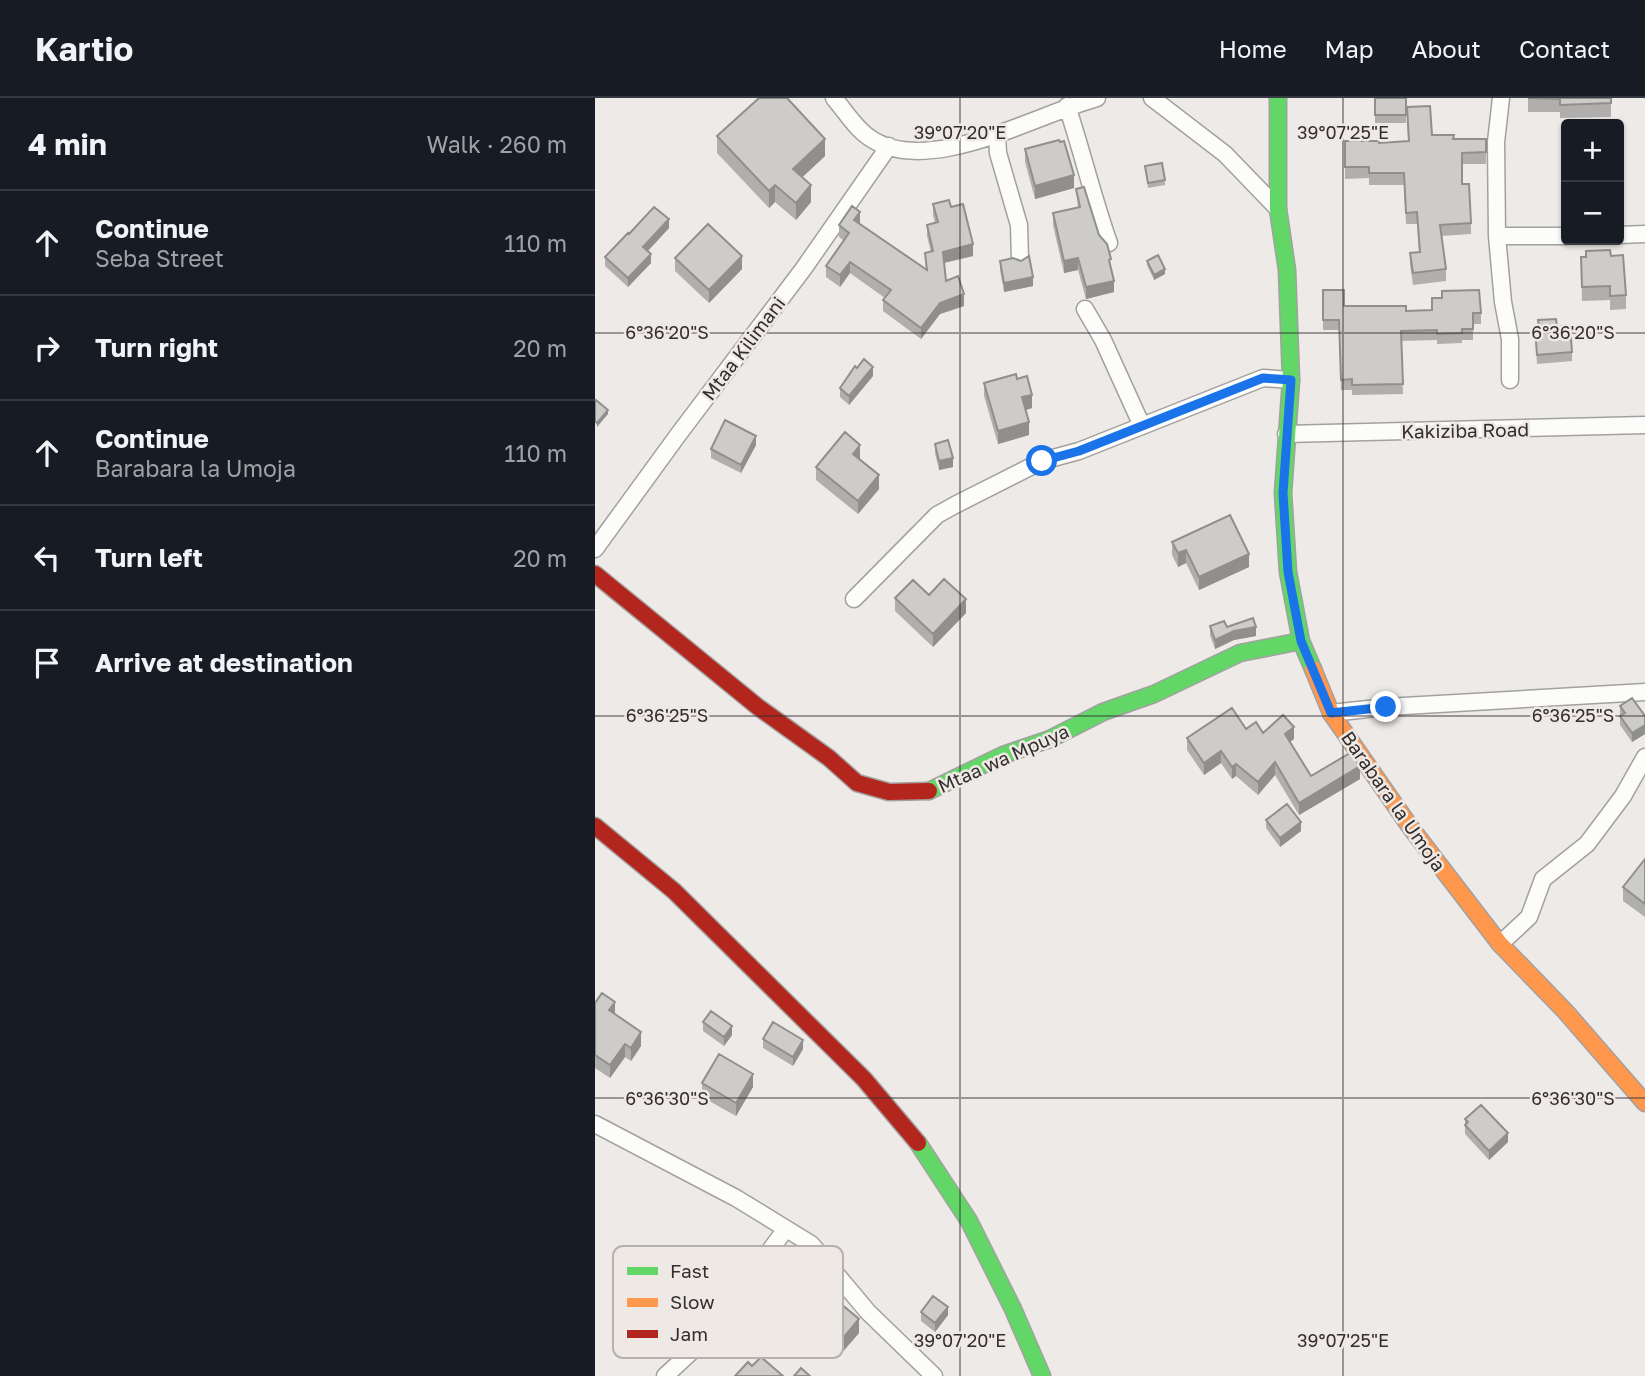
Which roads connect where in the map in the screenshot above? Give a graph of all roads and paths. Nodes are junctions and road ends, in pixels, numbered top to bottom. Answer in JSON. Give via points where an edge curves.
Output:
{"nodes":[{"id":1,"x":834,"y":98,"type":"edge"},
{"id":2,"x":1097,"y":98,"type":"edge"},
{"id":3,"x":1152,"y":98,"type":"edge"},
{"id":4,"x":1279,"y":98,"type":"edge"},
{"id":5,"x":1501,"y":98,"type":"edge"},
{"id":6,"x":1067,"y":106,"type":"junction"},
{"id":7,"x":997,"y":135,"type":"junction"},
{"id":8,"x":888,"y":146,"type":"junction"},
{"id":9,"x":1278,"y":209,"type":"junction"},
{"id":10,"x":1645,"y":234,"type":"edge"},
{"id":11,"x":1624,"y":235,"type":"edge"},
{"id":12,"x":1497,"y":236,"type":"junction"},
{"id":13,"x":1561,"y":236,"type":"edge"},
{"id":14,"x":1109,"y":243,"type":"edge"},
{"id":15,"x":1020,"y":260,"type":"edge"},
{"id":16,"x":1085,"y":309,"type":"dead end"},
{"id":17,"x":1291,"y":380,"type":"junction"},
{"id":18,"x":1510,"y":380,"type":"dead end"},
{"id":19,"x":1645,"y":425,"type":"edge"},
{"id":20,"x":1142,"y":426,"type":"junction"},
{"id":21,"x":1286,"y":434,"type":"junction"},
{"id":22,"x":595,"y":549,"type":"edge"},
{"id":23,"x":595,"y":574,"type":"edge"},
{"id":24,"x":854,"y":599,"type":"dead end"},
{"id":25,"x":1301,"y":641,"type":"junction"},
{"id":26,"x":1645,"y":692,"type":"edge"},
{"id":27,"x":1331,"y":713,"type":"junction"},
{"id":28,"x":1645,"y":757,"type":"edge"},
{"id":29,"x":595,"y":826,"type":"edge"},
{"id":30,"x":1500,"y":944,"type":"junction"},
{"id":31,"x":1645,"y":1103,"type":"edge"},
{"id":32,"x":595,"y":1124,"type":"edge"},
{"id":33,"x":785,"y":1230,"type":"junction"},
{"id":34,"x":773,"y":1246,"type":"edge"},
{"id":35,"x":813,"y":1246,"type":"edge"},
{"id":36,"x":843,"y":1282,"type":"edge"},
{"id":37,"x":684,"y":1358,"type":"edge"},
{"id":38,"x":665,"y":1376,"type":"edge"},
{"id":39,"x":934,"y":1376,"type":"edge"},
{"id":40,"x":1042,"y":1376,"type":"edge"}],
"edges":[{"from":1,"to":8,"type":"street","via":[[870,138]]},
{"from":2,"to":6,"type":"street"},
{"from":3,"to":9,"type":"street","via":[[1225,154]]},
{"from":4,"to":9,"type":"street","name":"Barabara la Umoja"},
{"from":5,"to":12,"type":"street","via":[[1496,142]]},
{"from":6,"to":7,"type":"street"},
{"from":6,"to":14,"type":"street"},
{"from":7,"to":8,"type":"street","via":[[951,149],[908,151]]},
{"from":7,"to":15,"type":"street","via":[[1019,225]]},
{"from":8,"to":22,"type":"street","name":"Mtaa Kilimani","via":[[804,268]]},
{"from":9,"to":17,"type":"street","name":"Barabara la Umoja","via":[[1287,270]]},
{"from":10,"to":11,"type":"street"},
{"from":12,"to":13,"type":"street"},
{"from":12,"to":18,"type":"street","via":[[1510,339]]},
{"from":16,"to":20,"type":"street"},
{"from":17,"to":20,"type":"street","via":[[1263,378]]},
{"from":17,"to":21,"type":"street","name":"Barabara la Umoja"},
{"from":19,"to":21,"type":"street","name":"Kakiziba Road"},
{"from":20,"to":24,"type":"street","via":[[1042,461],[937,515]]},
{"from":21,"to":25,"type":"street","name":"Barabara la Umoja","via":[[1283,493],[1288,572]]},
{"from":23,"to":25,"type":"street","name":"Mtaa wa Mpuya","via":[[857,783],[889,792],[927,792],[1240,653]]},
{"from":25,"to":27,"type":"street","name":"Barabara la Umoja"},
{"from":26,"to":27,"type":"street"},
{"from":27,"to":30,"type":"street","name":"Barabara la Umoja"},
{"from":28,"to":30,"type":"street","via":[[1587,844],[1543,879],[1529,917]]},
{"from":29,"to":40,"type":"street","via":[[674,891],[864,1079],[925,1151],[969,1221]]},
{"from":30,"to":31,"type":"street","name":"Barabara la Umoja"},
{"from":32,"to":33,"type":"street","via":[[736,1198]]},
{"from":33,"to":34,"type":"street"},
{"from":33,"to":35,"type":"street"},
{"from":36,"to":39,"type":"street"},
{"from":37,"to":38,"type":"street"}]}
